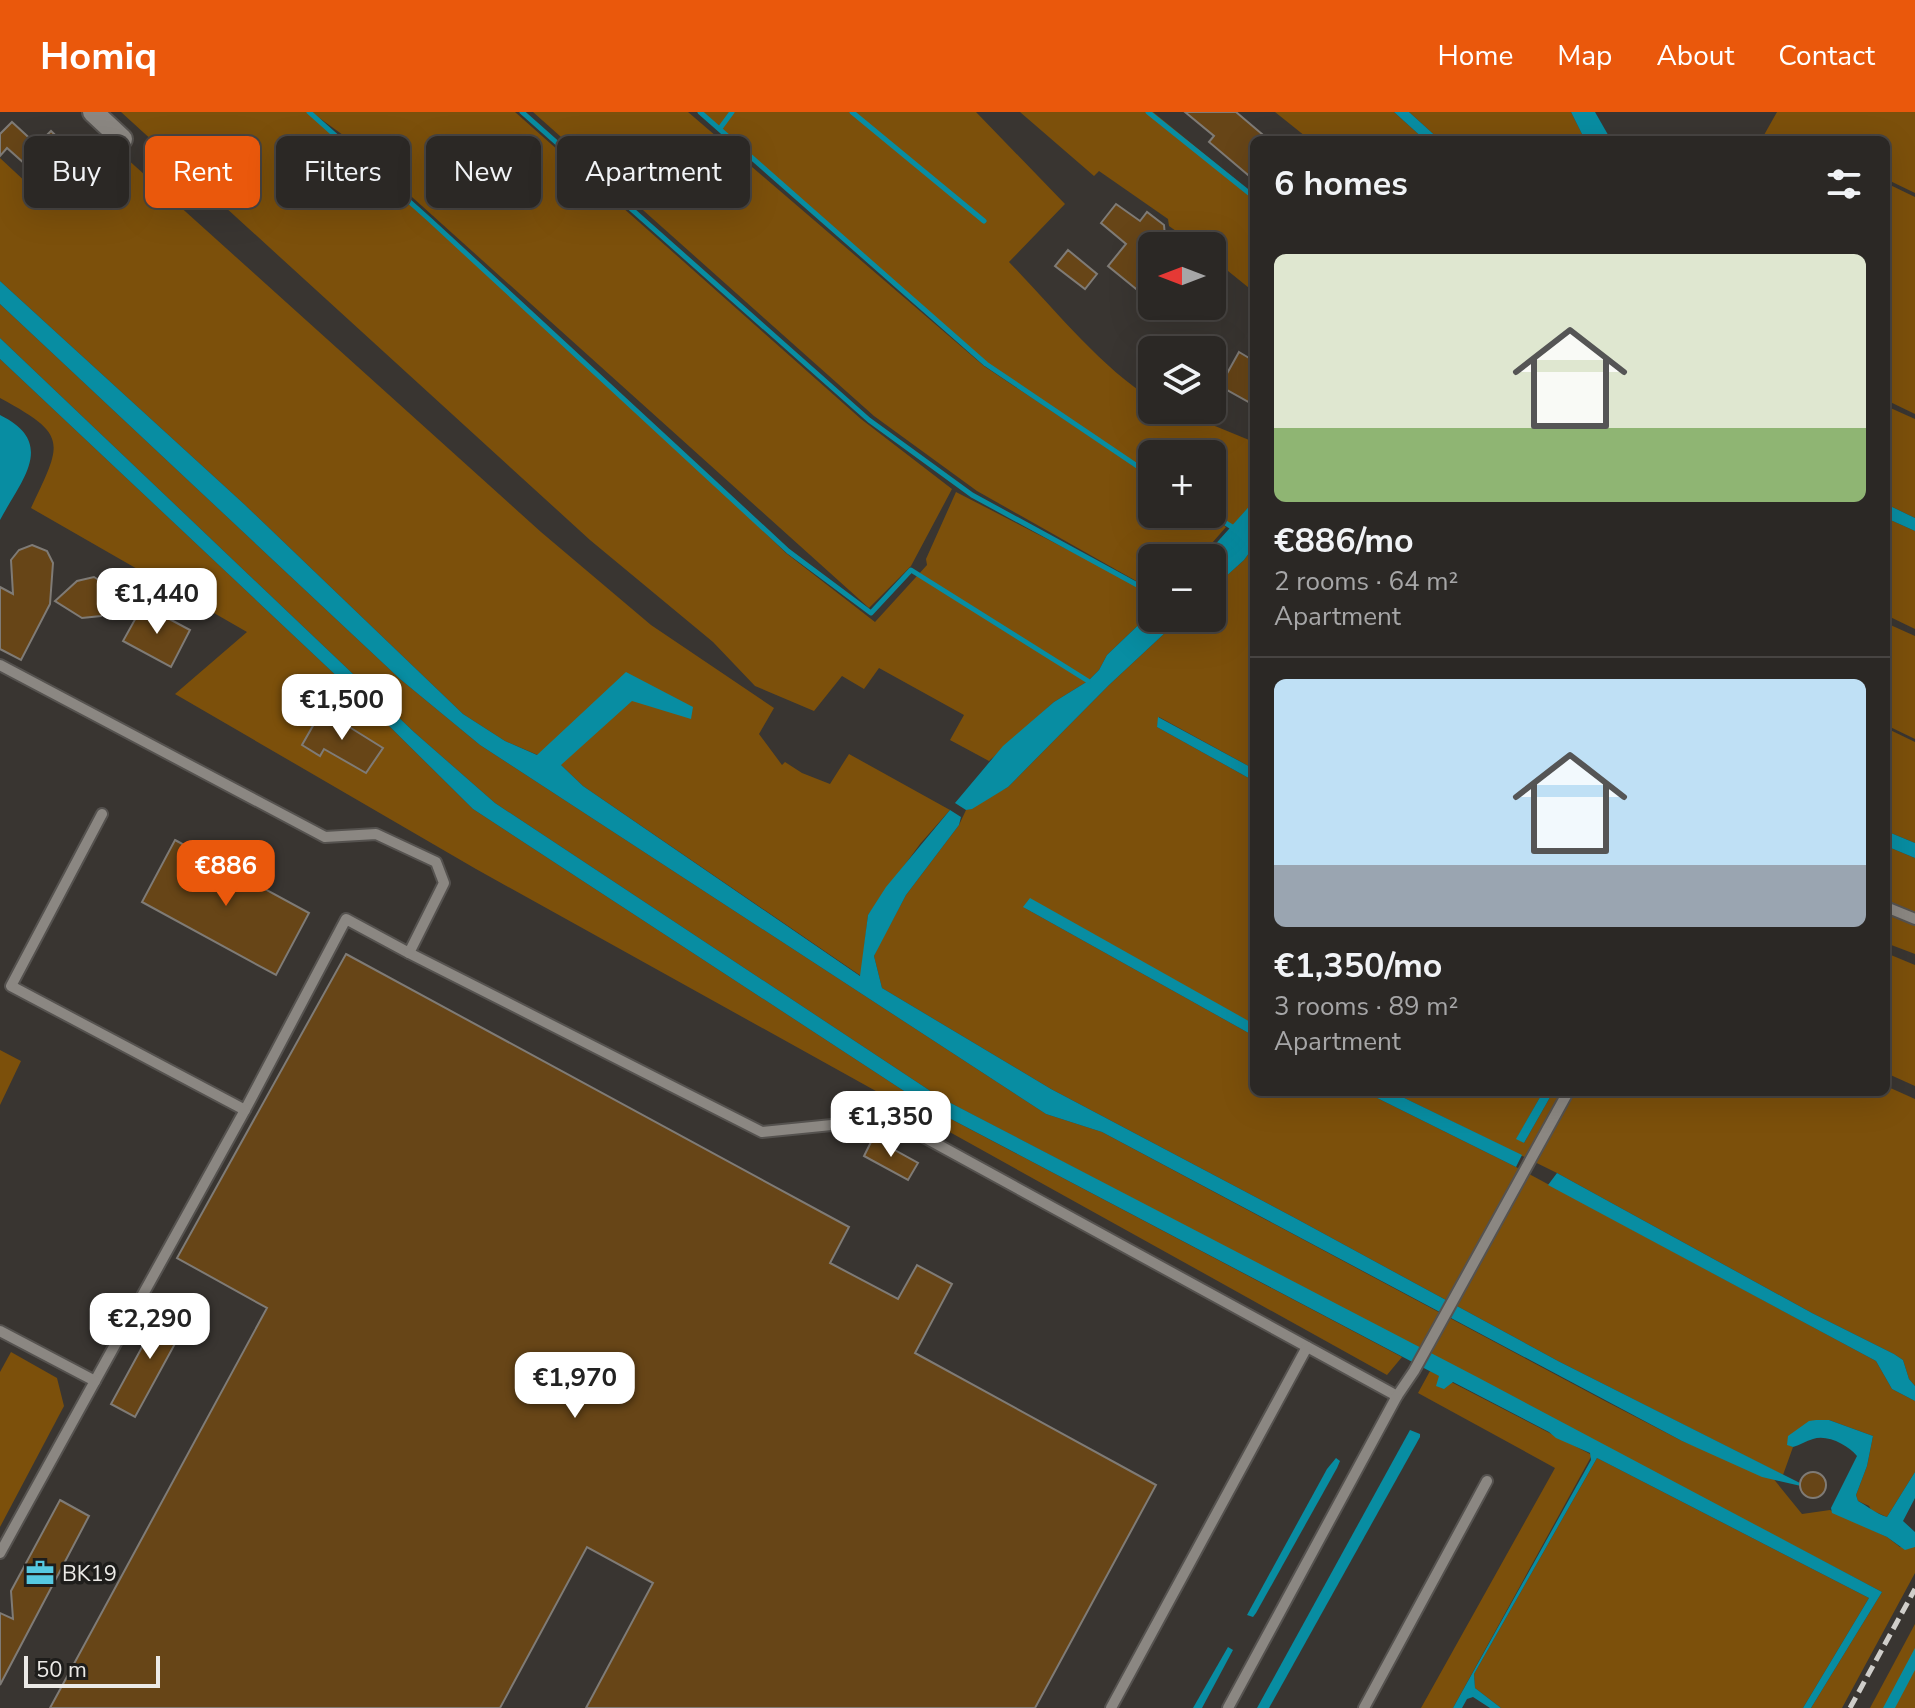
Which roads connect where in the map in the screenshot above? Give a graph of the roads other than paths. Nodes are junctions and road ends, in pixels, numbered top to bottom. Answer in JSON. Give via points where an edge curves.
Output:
{"nodes":[{"id":1,"x":93,"y":112,"type":"edge"},
{"id":2,"x":119,"y":136,"type":"edge"},
{"id":3,"x":0,"y":665,"type":"edge"},
{"id":4,"x":102,"y":814,"type":"dead end"},
{"id":5,"x":1890,"y":909,"type":"edge"},
{"id":6,"x":1915,"y":919,"type":"edge"},
{"id":7,"x":409,"y":953,"type":"junction"},
{"id":8,"x":1566,"y":1096,"type":"edge"},
{"id":9,"x":245,"y":1110,"type":"junction"},
{"id":10,"x":0,"y":1331,"type":"edge"},
{"id":11,"x":1307,"y":1347,"type":"junction"},
{"id":12,"x":95,"y":1381,"type":"junction"},
{"id":13,"x":1397,"y":1396,"type":"junction"},
{"id":14,"x":1487,"y":1481,"type":"dead end"},
{"id":15,"x":0,"y":1553,"type":"edge"},
{"id":16,"x":1111,"y":1708,"type":"edge"},
{"id":17,"x":1228,"y":1708,"type":"edge"},
{"id":18,"x":1364,"y":1708,"type":"edge"}],
"edges":[{"from":1,"to":2,"type":"street"},
{"from":3,"to":7,"type":"lane","via":[[325,837],[376,834],[436,862],[444,883]]},
{"from":4,"to":9,"type":"lane","via":[[11,986]]},
{"from":5,"to":6,"type":"lane"},
{"from":7,"to":9,"type":"lane","via":[[346,919]]},
{"from":7,"to":11,"type":"lane","via":[[762,1132],[891,1119]]},
{"from":8,"to":13,"type":"lane"},
{"from":9,"to":12,"type":"lane"},
{"from":10,"to":12,"type":"lane"},
{"from":11,"to":13,"type":"lane"},
{"from":11,"to":16,"type":"lane"},
{"from":12,"to":15,"type":"lane"},
{"from":13,"to":17,"type":"lane"},
{"from":14,"to":18,"type":"lane"}]}
